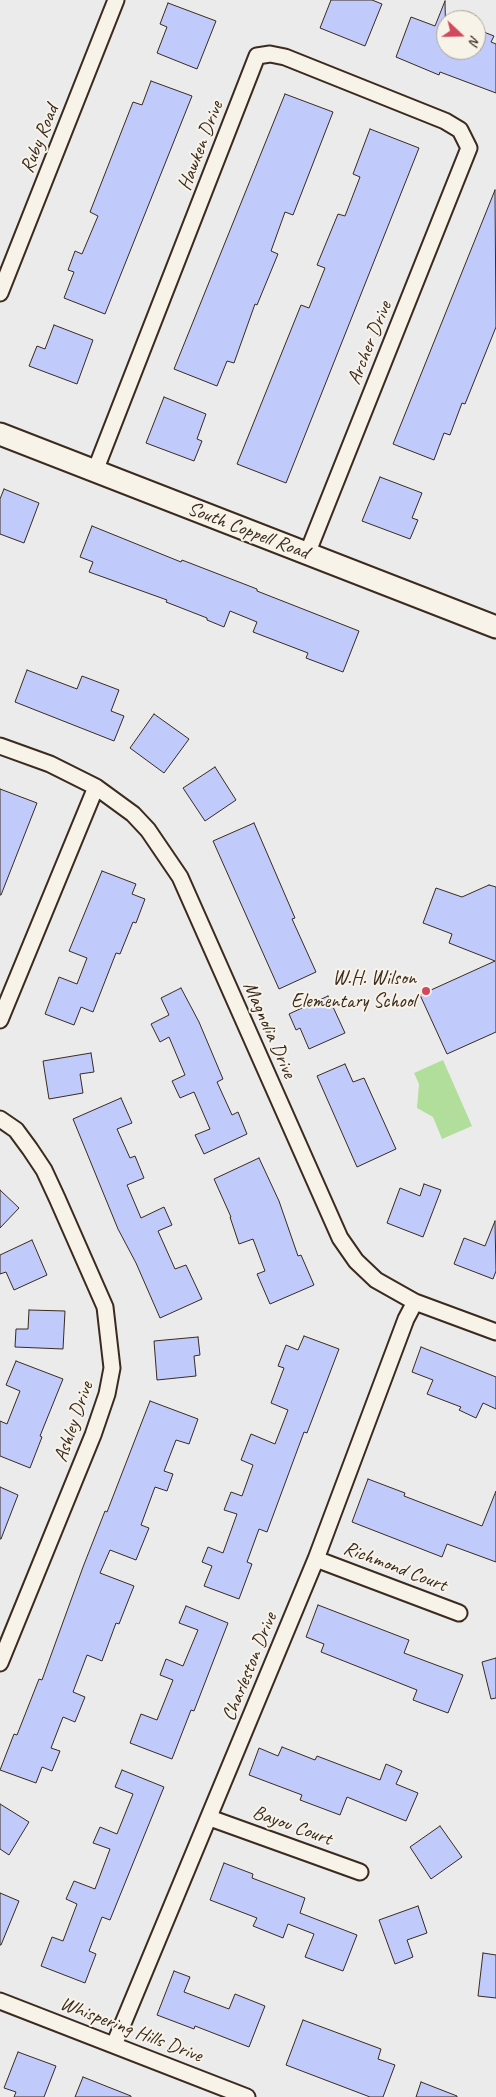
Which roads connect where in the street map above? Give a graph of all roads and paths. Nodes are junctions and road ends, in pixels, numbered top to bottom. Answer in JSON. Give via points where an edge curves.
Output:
{"nodes":[{"id":1,"x":116,"y":0,"type":"edge"},
{"id":2,"x":469,"y":148,"type":"joint"},
{"id":3,"x":0,"y":293,"type":"edge"},
{"id":4,"x":0,"y":434,"type":"edge"},
{"id":5,"x":95,"y":471,"type":"junction"},
{"id":6,"x":307,"y":554,"type":"junction"},
{"id":7,"x":496,"y":627,"type":"edge"},
{"id":8,"x":0,"y":746,"type":"edge"},
{"id":9,"x":96,"y":787,"type":"junction"},
{"id":10,"x":0,"y":1020,"type":"edge"},
{"id":11,"x":0,"y":1120,"type":"edge"},
{"id":12,"x":415,"y":1302,"type":"junction"},
{"id":13,"x":496,"y":1332,"type":"edge"},
{"id":14,"x":316,"y":1558,"type":"junction"},
{"id":15,"x":458,"y":1613,"type":"dead end"},
{"id":16,"x":0,"y":1663,"type":"edge"},
{"id":17,"x":210,"y":1818,"type":"junction"},
{"id":18,"x":360,"y":1872,"type":"dead end"},
{"id":19,"x":0,"y":2001,"type":"edge"},
{"id":20,"x":114,"y":2045,"type":"junction"},
{"id":21,"x":247,"y":2097,"type":"edge"}],
"edges":[{"from":1,"to":3,"type":"street","name":"Ruby Road"},
{"from":2,"to":5,"type":"street","name":"Hawken Drive","via":[[460,130],[445,121],[286,57],[257,56]]},
{"from":2,"to":6,"type":"street","name":"Archer Drive"},
{"from":4,"to":5,"type":"street","name":"South Coppell Road"},
{"from":5,"to":6,"type":"street","name":"South Coppell Road"},
{"from":6,"to":7,"type":"street","name":"South Coppell Road"},
{"from":8,"to":9,"type":"street","name":"Magnolia Drive","via":[[50,764]]},
{"from":9,"to":10,"type":"street"},
{"from":9,"to":12,"type":"street","name":"Magnolia Drive","via":[[133,814],[148,830],[180,877],[340,1238],[356,1262],[376,1280]]},
{"from":11,"to":16,"type":"street","name":"Ashley Drive","via":[[16,1130],[30,1149],[57,1198],[105,1308],[112,1368],[107,1394],[92,1435]]},
{"from":12,"to":13,"type":"street","name":"Magnolia Drive"},
{"from":12,"to":14,"type":"street","name":"Charleston Drive"},
{"from":14,"to":15,"type":"street","name":"Richmond Court"},
{"from":14,"to":17,"type":"street","name":"Charleston Drive"},
{"from":17,"to":18,"type":"street","name":"Bayou Court"},
{"from":17,"to":20,"type":"street","name":"Charleston Drive"},
{"from":19,"to":20,"type":"street","name":"Whispering Hills Drive"},
{"from":20,"to":21,"type":"street","name":"Whispering Hills Drive"}]}
